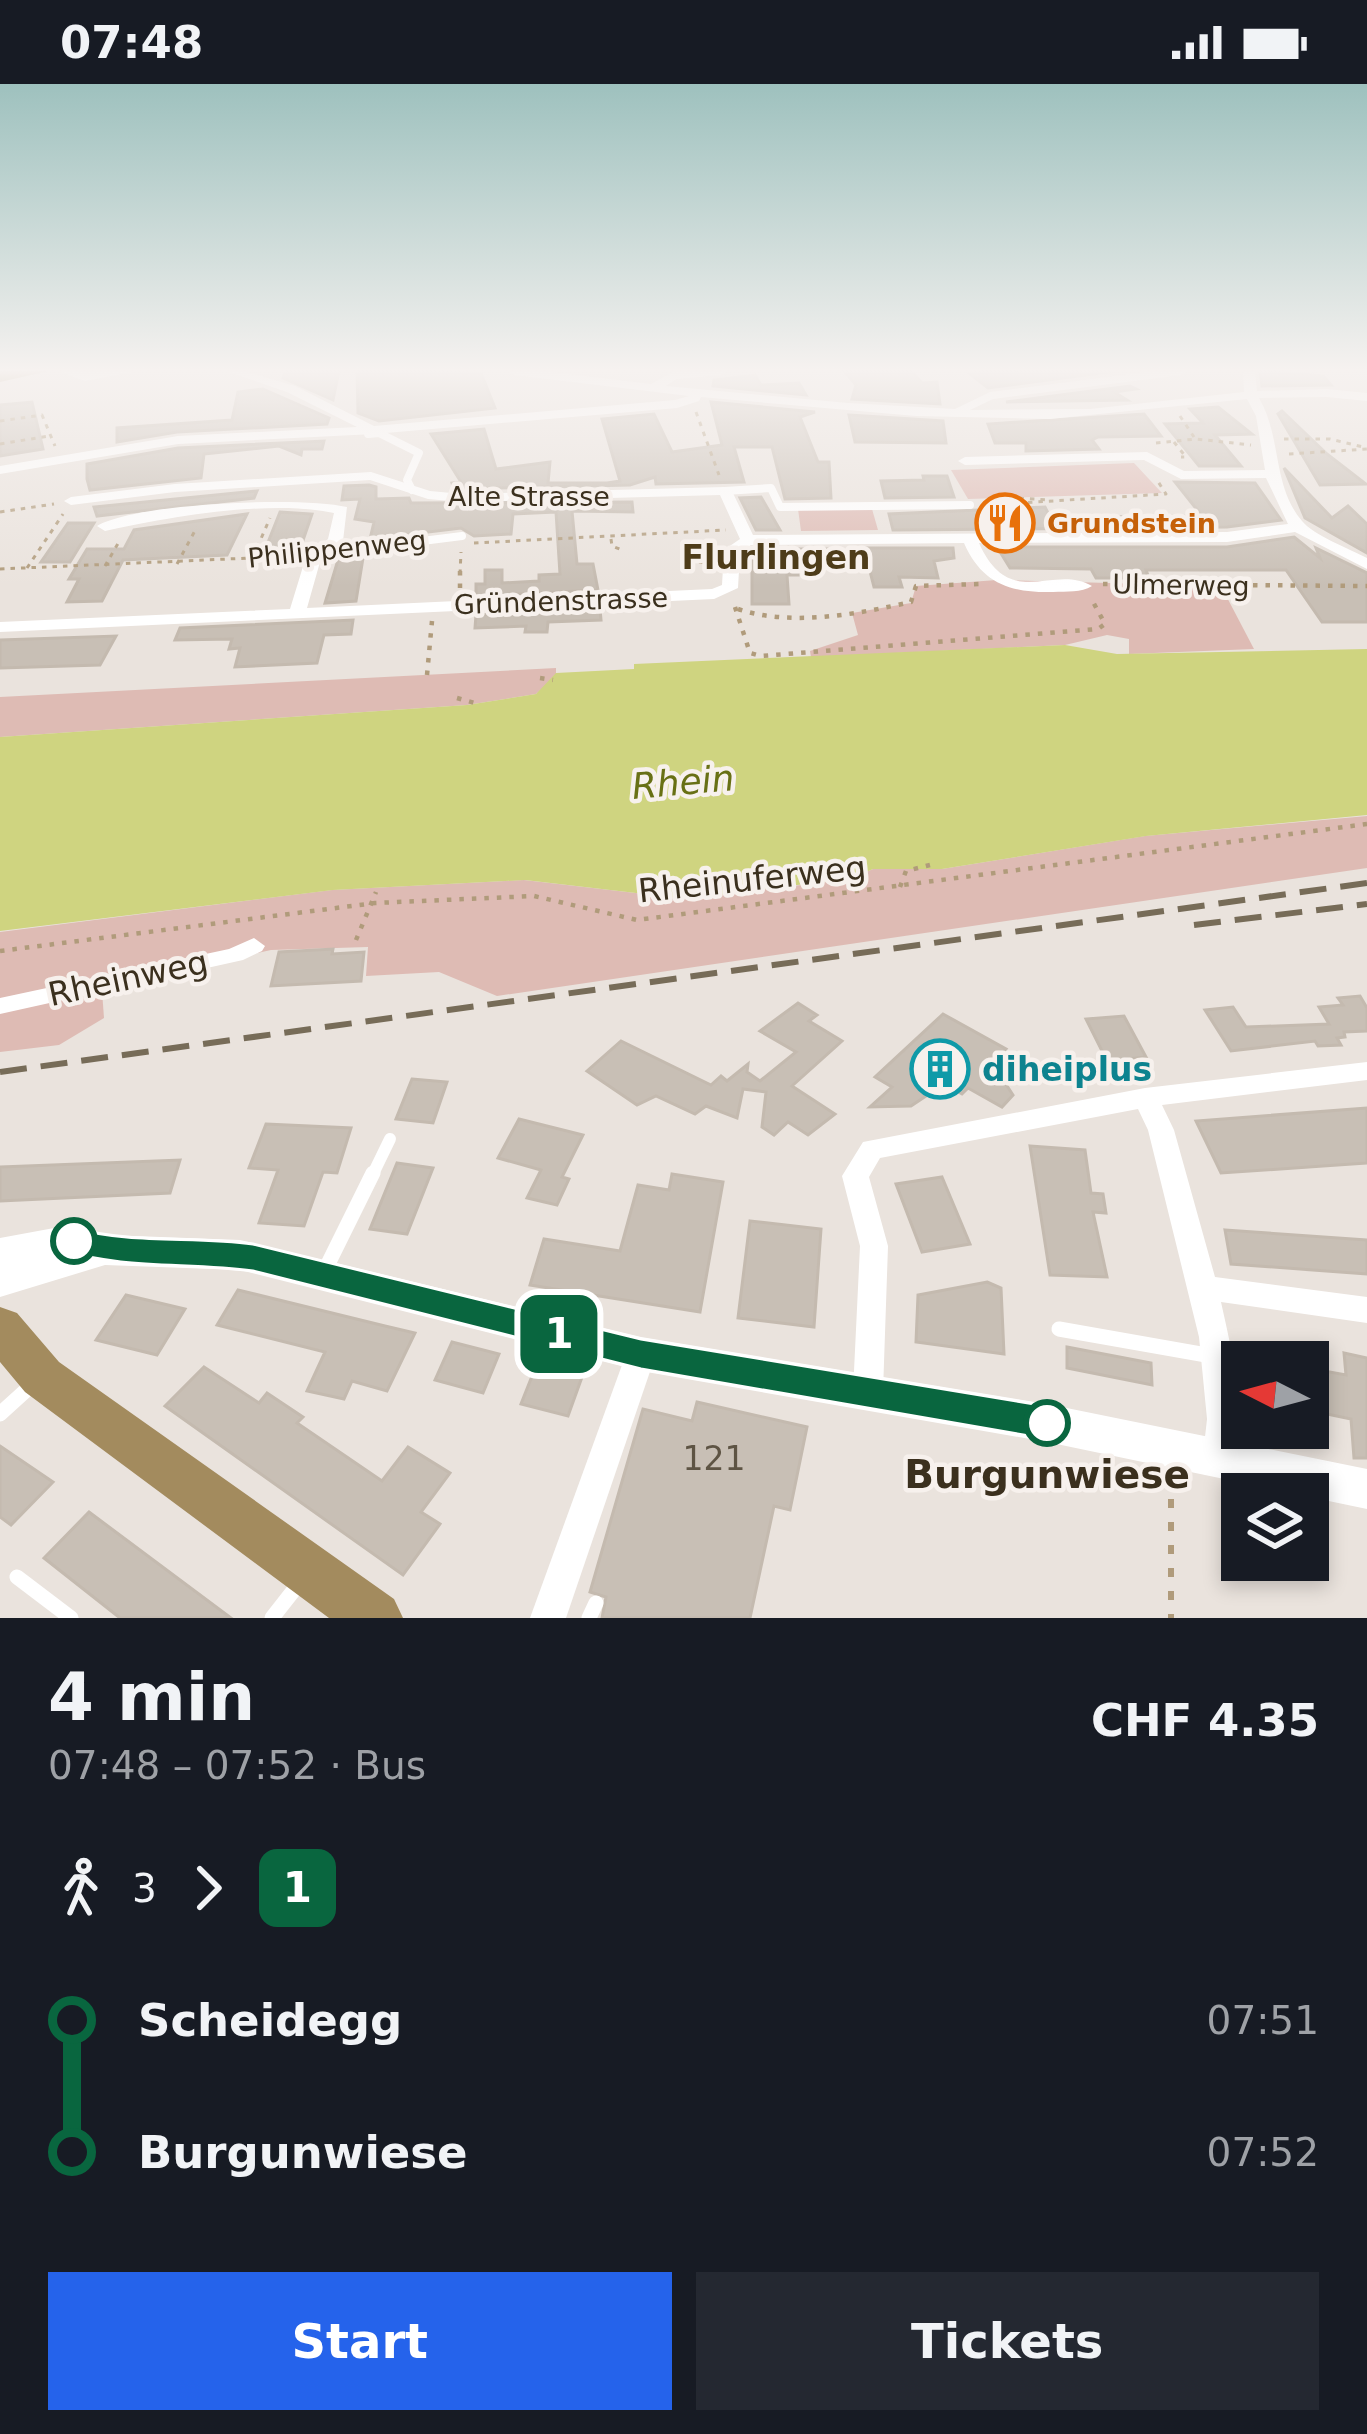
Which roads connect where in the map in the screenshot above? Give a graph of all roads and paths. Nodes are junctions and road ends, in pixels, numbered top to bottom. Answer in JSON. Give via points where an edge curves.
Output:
{"nodes":[{"id":1,"x":1174,"y":442,"type":"edge"},
{"id":2,"x":77,"y":443,"type":"edge"},
{"id":3,"x":160,"y":443,"type":"edge"},
{"id":4,"x":400,"y":443,"type":"edge"},
{"id":5,"x":710,"y":443,"type":"edge"},
{"id":6,"x":1154,"y":443,"type":"dead end"},
{"id":7,"x":1162,"y":443,"type":"edge"},
{"id":8,"x":1244,"y":443,"type":"edge"},
{"id":9,"x":1265,"y":443,"type":"edge"},
{"id":10,"x":1304,"y":443,"type":"edge"},
{"id":11,"x":1179,"y":448,"type":"dead end"},
{"id":12,"x":1266,"y":448,"type":"junction"},
{"id":13,"x":1367,"y":449,"type":"edge"},
{"id":14,"x":82,"y":454,"type":"junction"},
{"id":15,"x":965,"y":461,"type":"dead end"},
{"id":16,"x":0,"y":470,"type":"edge"},
{"id":17,"x":1171,"y":472,"type":"junction"},
{"id":18,"x":1272,"y":474,"type":"junction"},
{"id":19,"x":412,"y":490,"type":"junction"},
{"id":20,"x":724,"y":491,"type":"junction"},
{"id":21,"x":71,"y":501,"type":"junction"},
{"id":22,"x":970,"y":505,"type":"joint"},
{"id":23,"x":0,"y":512,"type":"edge"},
{"id":24,"x":105,"y":526,"type":"dead end"},
{"id":25,"x":1297,"y":527,"type":"junction"},
{"id":26,"x":265,"y":530,"type":"dead end"},
{"id":27,"x":746,"y":535,"type":"junction"},
{"id":28,"x":191,"y":536,"type":"dead end"},
{"id":29,"x":122,"y":537,"type":"dead end"},
{"id":30,"x":610,"y":537,"type":"junction"},
{"id":31,"x":464,"y":539,"type":"junction"},
{"id":32,"x":970,"y":539,"type":"junction"},
{"id":33,"x":622,"y":550,"type":"dead end"},
{"id":34,"x":319,"y":554,"type":"junction"},
{"id":35,"x":252,"y":559,"type":"junction"},
{"id":36,"x":177,"y":564,"type":"junction"},
{"id":37,"x":1367,"y":564,"type":"edge"},
{"id":38,"x":105,"y":566,"type":"junction"},
{"id":39,"x":26,"y":568,"type":"junction"},
{"id":40,"x":0,"y":569,"type":"edge"},
{"id":41,"x":997,"y":580,"type":"junction"},
{"id":42,"x":1084,"y":586,"type":"junction"},
{"id":43,"x":1367,"y":586,"type":"edge"},
{"id":44,"x":730,"y":588,"type":"junction"},
{"id":45,"x":434,"y":606,"type":"junction"},
{"id":46,"x":459,"y":606,"type":"junction"},
{"id":47,"x":735,"y":607,"type":"junction"},
{"id":48,"x":297,"y":614,"type":"junction"},
{"id":49,"x":0,"y":628,"type":"edge"},
{"id":50,"x":427,"y":675,"type":"dead end"},
{"id":51,"x":540,"y":678,"type":"dead end"},
{"id":52,"x":553,"y":680,"type":"dead end"},
{"id":53,"x":457,"y":698,"type":"dead end"},
{"id":54,"x":478,"y":704,"type":"dead end"},
{"id":55,"x":1367,"y":824,"type":"edge"},
{"id":56,"x":930,"y":865,"type":"dead end"},
{"id":57,"x":900,"y":887,"type":"junction"},
{"id":58,"x":376,"y":892,"type":"dead end"},
{"id":59,"x":375,"y":903,"type":"junction"},
{"id":60,"x":356,"y":940,"type":"dead end"},
{"id":61,"x":254,"y":946,"type":"dead end"},
{"id":62,"x":0,"y":951,"type":"edge"},
{"id":63,"x":0,"y":1006,"type":"edge"},
{"id":64,"x":1367,"y":1071,"type":"edge"},
{"id":65,"x":1145,"y":1098,"type":"junction"},
{"id":66,"x":390,"y":1139,"type":"dead end"},
{"id":67,"x":105,"y":1250,"type":"junction"},
{"id":68,"x":0,"y":1253,"type":"edge"},
{"id":69,"x":324,"y":1272,"type":"junction"},
{"id":70,"x":0,"y":1281,"type":"edge"},
{"id":71,"x":1200,"y":1287,"type":"junction"},
{"id":72,"x":1367,"y":1310,"type":"edge"},
{"id":73,"x":1059,"y":1330,"type":"dead end"},
{"id":74,"x":641,"y":1354,"type":"junction"},
{"id":75,"x":1216,"y":1356,"type":"junction"},
{"id":76,"x":18,"y":1357,"type":"edge"},
{"id":77,"x":868,"y":1392,"type":"junction"},
{"id":78,"x":0,"y":1414,"type":"edge"},
{"id":79,"x":1171,"y":1446,"type":"junction"},
{"id":80,"x":1219,"y":1455,"type":"junction"},
{"id":81,"x":1367,"y":1490,"type":"edge"},
{"id":82,"x":311,"y":1568,"type":"junction"},
{"id":83,"x":17,"y":1577,"type":"dead end"},
{"id":84,"x":71,"y":1618,"type":"edge"},
{"id":85,"x":272,"y":1618,"type":"edge"},
{"id":86,"x":375,"y":1618,"type":"edge"},
{"id":87,"x":548,"y":1618,"type":"edge"},
{"id":88,"x":1172,"y":1618,"type":"edge"}],
"edges":[{"from":1,"to":11,"type":"path"},
{"from":2,"to":14,"type":"path"},
{"from":3,"to":14,"type":"street"},
{"from":4,"to":19,"type":"lane","name":"Alte Strasse","via":[[421,457],[407,480]]},
{"from":5,"to":20,"type":"path"},
{"from":6,"to":7,"type":"path"},
{"from":8,"to":12,"type":"path"},
{"from":9,"to":12,"type":"street"},
{"from":10,"to":12,"type":"path"},
{"from":12,"to":13,"type":"path"},
{"from":12,"to":18,"type":"street"},
{"from":14,"to":16,"type":"street"},
{"from":15,"to":17,"type":"street","via":[[1148,456]]},
{"from":17,"to":18,"type":"street"},
{"from":17,"to":22,"type":"path","via":[[1156,478],[1166,494]]},
{"from":18,"to":25,"type":"street"},
{"from":19,"to":20,"type":"street","name":"Alte Strasse","via":[[462,498]]},
{"from":19,"to":21,"type":"street","via":[[349,476]]},
{"from":20,"to":22,"type":"lane","via":[[771,488],[780,507]]},
{"from":20,"to":27,"type":"street"},
{"from":21,"to":23,"type":"path"},
{"from":21,"to":39,"type":"path"},
{"from":24,"to":34,"type":"street","via":[[330,505],[343,516],[335,541]]},
{"from":25,"to":32,"type":"street","via":[[1227,537]]},
{"from":25,"to":37,"type":"street"},
{"from":26,"to":35,"type":"path"},
{"from":27,"to":30,"type":"path","name":"Philippenweg"},
{"from":27,"to":32,"type":"street"},
{"from":27,"to":44,"type":"street","via":[[732,550]]},
{"from":28,"to":36,"type":"path"},
{"from":29,"to":38,"type":"path"},
{"from":30,"to":31,"type":"path","name":"Philippenweg"},
{"from":30,"to":33,"type":"path"},
{"from":31,"to":34,"type":"lane","name":"Philippenweg"},
{"from":31,"to":46,"type":"path"},
{"from":32,"to":41,"type":"street","via":[[978,565]]},
{"from":34,"to":35,"type":"path","name":"Philippenweg"},
{"from":34,"to":48,"type":"street"},
{"from":35,"to":36,"type":"path","name":"Philippenweg"},
{"from":36,"to":38,"type":"path","name":"Philippenweg"},
{"from":38,"to":39,"type":"path","name":"Philippenweg"},
{"from":39,"to":40,"type":"path","name":"Philippenweg"},
{"from":41,"to":42,"type":"street","name":"Ulmerweg"},
{"from":41,"to":47,"type":"path","via":[[916,586],[911,602],[852,614]]},
{"from":42,"to":43,"type":"path","name":"Ulmerweg"},
{"from":42,"to":47,"type":"path","via":[[1106,624],[1098,629],[836,653],[750,653]]},
{"from":44,"to":46,"type":"street","name":"Gründenstrasse"},
{"from":44,"to":47,"type":"path"},
{"from":45,"to":46,"type":"street","name":"Gründenstrasse"},
{"from":45,"to":48,"type":"street","name":"Gründenstrasse"},
{"from":45,"to":50,"type":"path"},
{"from":48,"to":49,"type":"street","name":"Gründenstrasse"},
{"from":51,"to":52,"type":"path"},
{"from":53,"to":54,"type":"path"},
{"from":55,"to":57,"type":"path","name":"Rheinuferweg"},
{"from":56,"to":57,"type":"path","via":[[906,871]]},
{"from":57,"to":59,"type":"path","name":"Rheinuferweg","via":[[637,920],[534,896]]},
{"from":58,"to":59,"type":"path"},
{"from":59,"to":60,"type":"path"},
{"from":59,"to":62,"type":"path","name":"Rheinuferweg"},
{"from":61,"to":63,"type":"street","name":"Rheinweg"},
{"from":64,"to":65,"type":"street"},
{"from":65,"to":71,"type":"street","via":[[1161,1130]]},
{"from":65,"to":77,"type":"street","via":[[872,1149],[855,1175],[874,1246]]},
{"from":66,"to":69,"type":"lane"},
{"from":67,"to":68,"type":"street","via":[[65,1240]]},
{"from":67,"to":69,"type":"street","via":[[194,1250]]},
{"from":67,"to":70,"type":"street"},
{"from":69,"to":74,"type":"street"},
{"from":71,"to":72,"type":"street"},
{"from":71,"to":75,"type":"street"},
{"from":73,"to":75,"type":"lane"},
{"from":74,"to":77,"type":"street"},
{"from":74,"to":87,"type":"street"},
{"from":75,"to":80,"type":"street","via":[[1225,1422]]},
{"from":76,"to":78,"type":"lane"},
{"from":76,"to":82,"type":"main road"},
{"from":77,"to":79,"type":"street"},
{"from":79,"to":80,"type":"street"},
{"from":79,"to":88,"type":"path"},
{"from":80,"to":81,"type":"street"},
{"from":82,"to":85,"type":"lane"},
{"from":82,"to":86,"type":"main road"},
{"from":83,"to":84,"type":"lane"}]}
